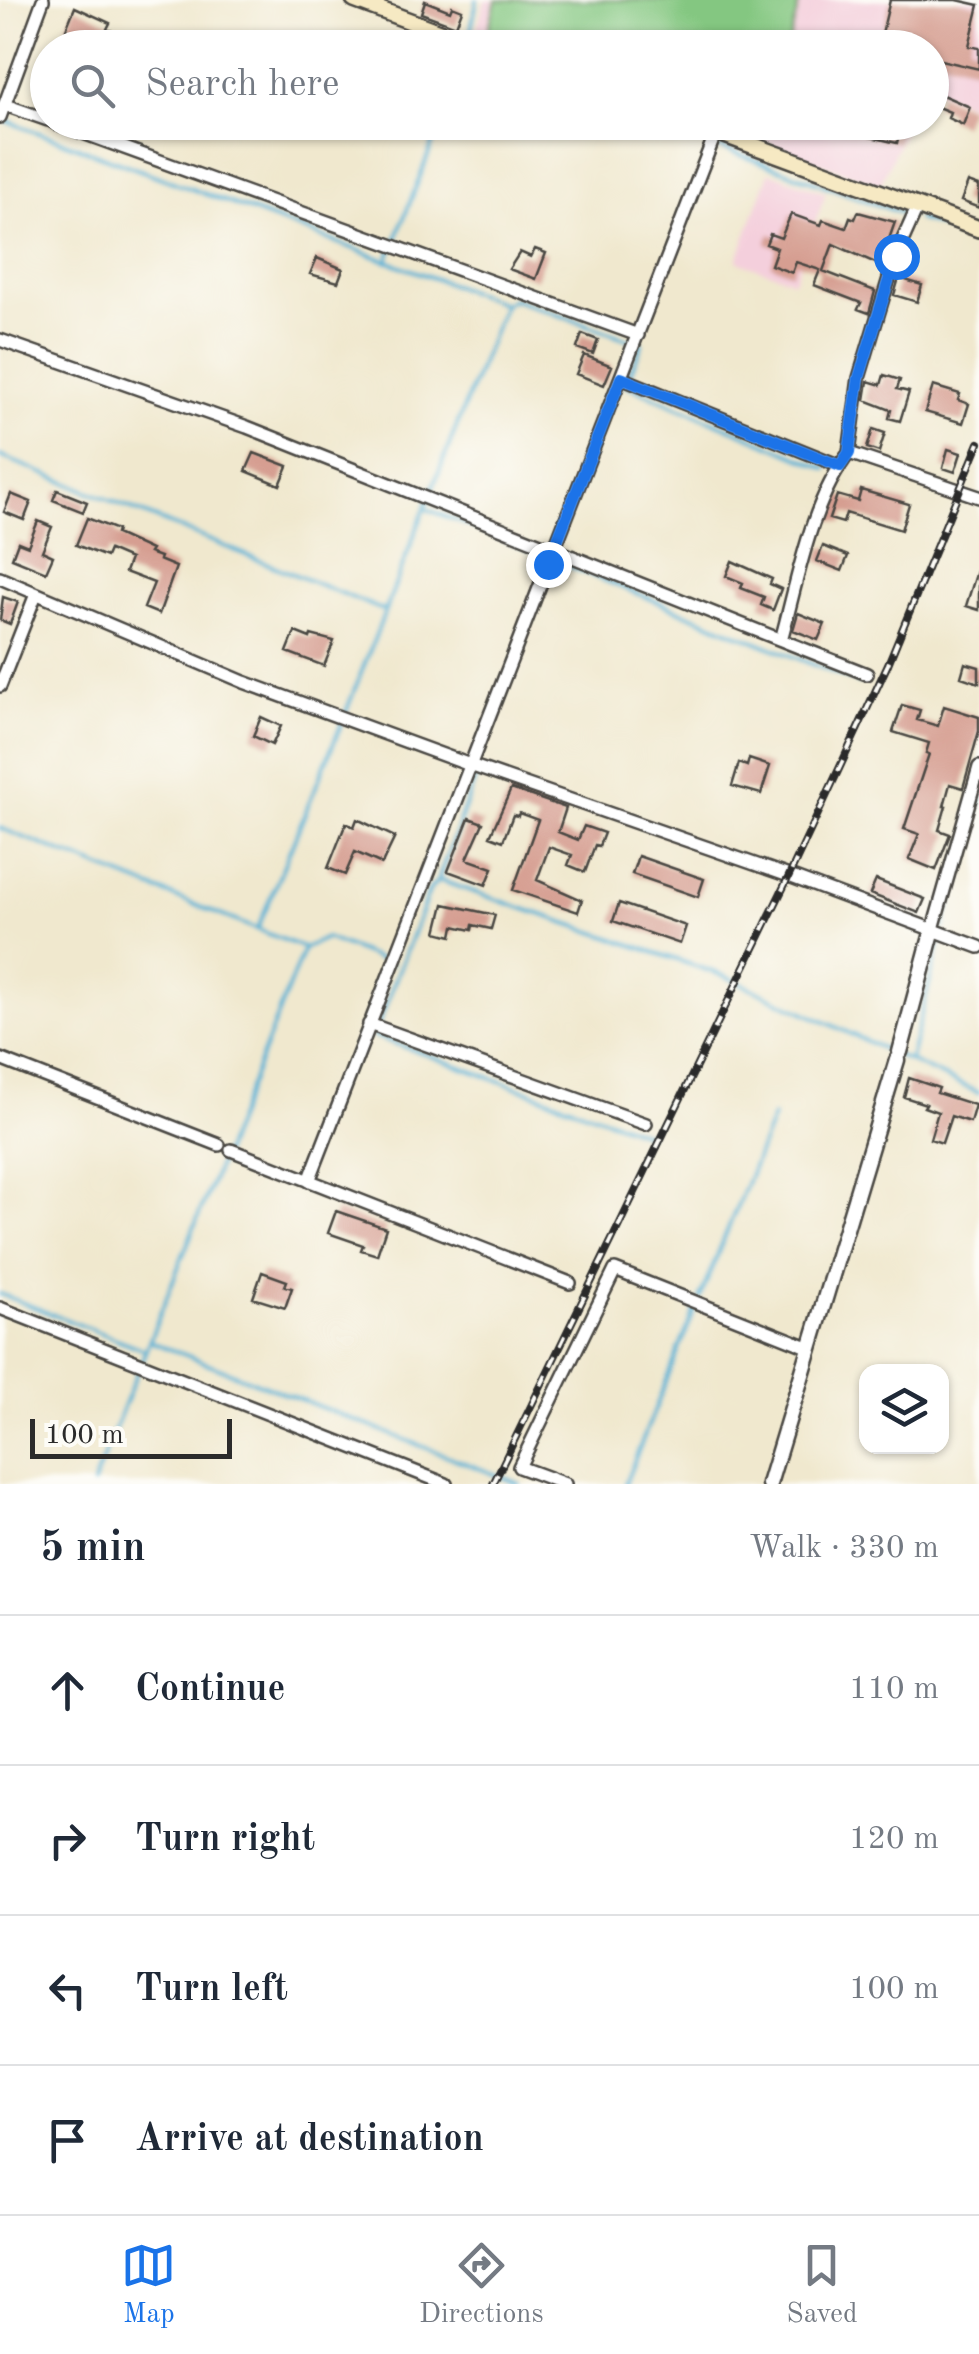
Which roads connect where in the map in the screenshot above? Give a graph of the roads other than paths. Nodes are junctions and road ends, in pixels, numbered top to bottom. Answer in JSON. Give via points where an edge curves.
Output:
{"nodes":[{"id":1,"x":43,"y":0,"type":"edge"},
{"id":2,"x":354,"y":0,"type":"edge"},
{"id":3,"x":32,"y":30,"type":"edge"},
{"id":4,"x":435,"y":30,"type":"edge"},
{"id":5,"x":30,"y":36,"type":"edge"},
{"id":6,"x":2,"y":112,"type":"edge"},
{"id":7,"x":30,"y":117,"type":"edge"},
{"id":8,"x":102,"y":140,"type":"edge"},
{"id":9,"x":713,"y":140,"type":"joint"},
{"id":10,"x":914,"y":215,"type":"junction"},
{"id":11,"x":979,"y":229,"type":"edge"},
{"id":12,"x":636,"y":339,"type":"junction"},
{"id":13,"x":0,"y":340,"type":"edge"},
{"id":14,"x":626,"y":380,"type":"junction"},
{"id":15,"x":849,"y":453,"type":"junction"},
{"id":16,"x":840,"y":466,"type":"junction"},
{"id":17,"x":979,"y":497,"type":"edge"},
{"id":18,"x":552,"y":556,"type":"junction"},
{"id":19,"x":0,"y":578,"type":"edge"},
{"id":20,"x":36,"y":594,"type":"junction"},
{"id":21,"x":780,"y":640,"type":"junction"},
{"id":22,"x":866,"y":674,"type":"dead end"},
{"id":23,"x":0,"y":686,"type":"edge"},
{"id":24,"x":470,"y":765,"type":"junction"},
{"id":25,"x":979,"y":767,"type":"edge"},
{"id":26,"x":940,"y":932,"type":"junction"},
{"id":27,"x":979,"y":948,"type":"edge"},
{"id":28,"x":375,"y":1026,"type":"junction"},
{"id":29,"x":0,"y":1059,"type":"edge"},
{"id":30,"x":646,"y":1124,"type":"dead end"},
{"id":31,"x":309,"y":1181,"type":"junction"},
{"id":32,"x":570,"y":1283,"type":"dead end"},
{"id":33,"x":0,"y":1308,"type":"edge"},
{"id":34,"x":808,"y":1348,"type":"junction"},
{"id":35,"x":446,"y":1484,"type":"edge"},
{"id":36,"x":565,"y":1484,"type":"edge"},
{"id":37,"x":768,"y":1484,"type":"edge"}],
"edges":[{"from":1,"to":3,"type":"street"},
{"from":2,"to":4,"type":"main road"},
{"from":5,"to":6,"type":"street"},
{"from":6,"to":7,"type":"street"},
{"from":8,"to":12,"type":"street"},
{"from":9,"to":10,"type":"main road","via":[[820,168]]},
{"from":9,"to":12,"type":"street"},
{"from":10,"to":11,"type":"main road"},
{"from":10,"to":15,"type":"street","via":[[859,378]]},
{"from":12,"to":14,"type":"street"},
{"from":13,"to":18,"type":"street","via":[[248,428]]},
{"from":14,"to":16,"type":"street"},
{"from":14,"to":18,"type":"street"},
{"from":15,"to":16,"type":"street"},
{"from":15,"to":17,"type":"street"},
{"from":16,"to":21,"type":"street","via":[[814,525]]},
{"from":18,"to":21,"type":"street"},
{"from":18,"to":24,"type":"street"},
{"from":19,"to":20,"type":"street"},
{"from":20,"to":23,"type":"street"},
{"from":20,"to":24,"type":"street","via":[[244,682]]},
{"from":21,"to":22,"type":"street"},
{"from":24,"to":26,"type":"street"},
{"from":24,"to":28,"type":"street","via":[[391,964]]},
{"from":25,"to":26,"type":"street"},
{"from":26,"to":27,"type":"street"},
{"from":26,"to":34,"type":"street"},
{"from":28,"to":30,"type":"street"},
{"from":28,"to":31,"type":"street"},
{"from":29,"to":31,"type":"street"},
{"from":31,"to":32,"type":"street"},
{"from":33,"to":35,"type":"street"},
{"from":34,"to":36,"type":"street","via":[[615,1270],[519,1468]]},
{"from":34,"to":37,"type":"street"}]}
